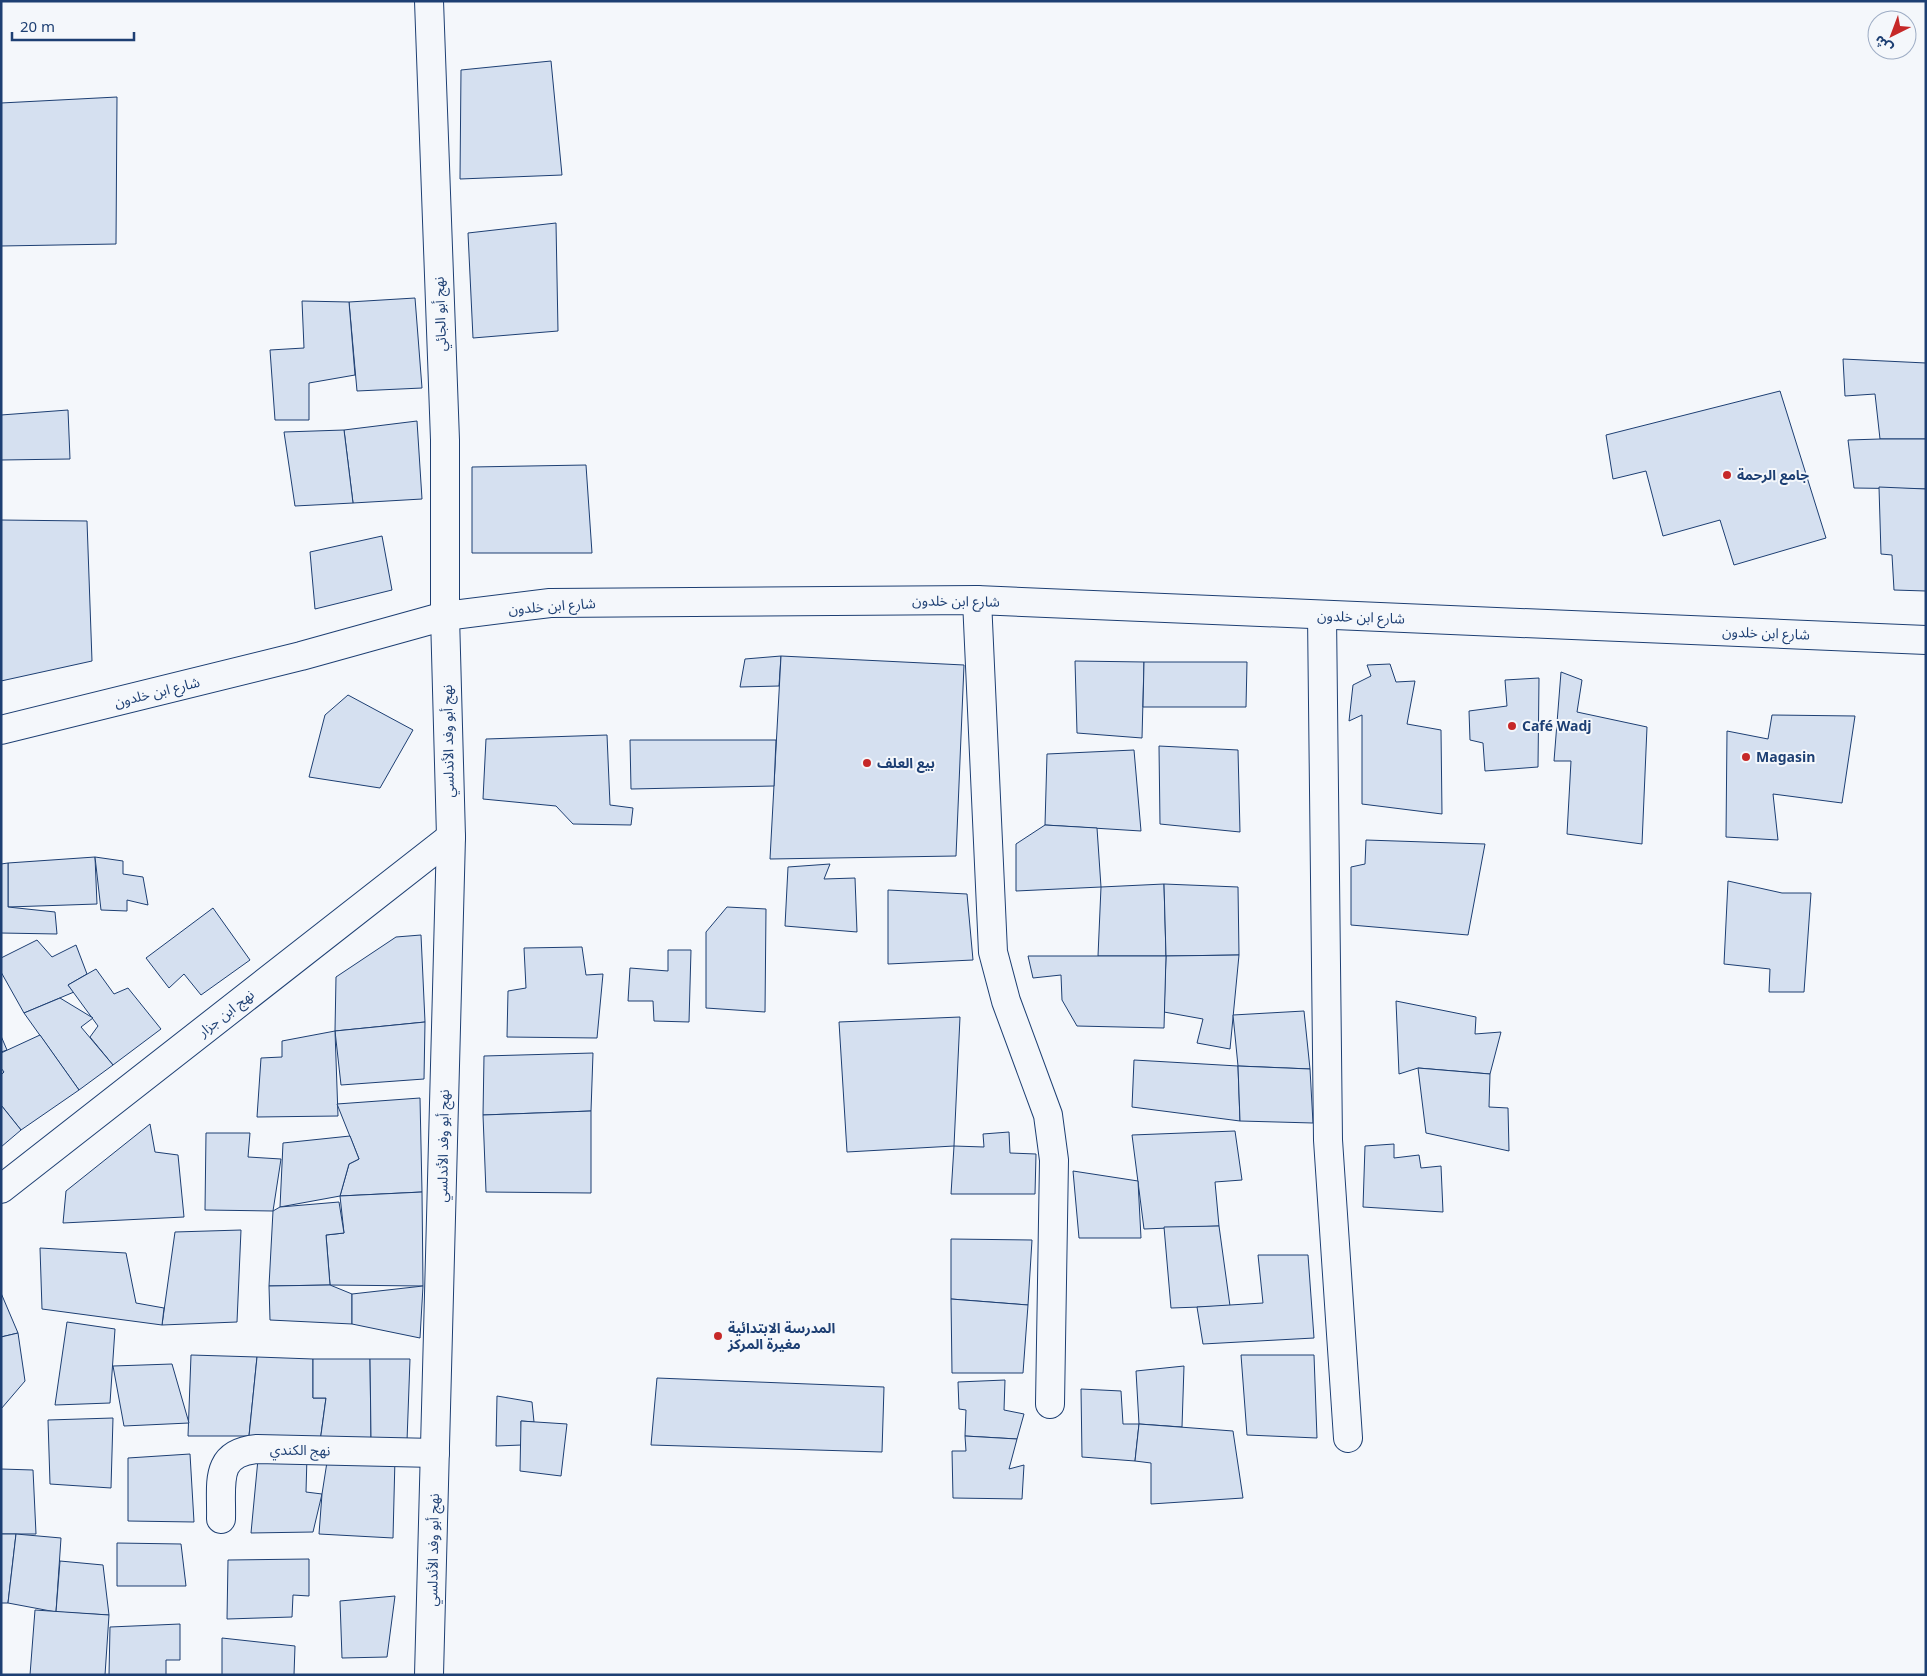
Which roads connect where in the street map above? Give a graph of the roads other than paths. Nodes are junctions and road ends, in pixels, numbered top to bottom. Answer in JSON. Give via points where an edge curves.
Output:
{"nodes":[{"id":1,"x":429,"y":6,"type":"edge"},
{"id":2,"x":977,"y":600,"type":"junction"},
{"id":3,"x":1322,"y":615,"type":"junction"},
{"id":4,"x":445,"y":616,"type":"junction"},
{"id":5,"x":1926,"y":640,"type":"edge"},
{"id":6,"x":1,"y":730,"type":"edge"},
{"id":7,"x":451,"y":838,"type":"junction"},
{"id":8,"x":1,"y":1189,"type":"edge"},
{"id":9,"x":1050,"y":1404,"type":"dead end"},
{"id":10,"x":1348,"y":1438,"type":"dead end"},
{"id":11,"x":435,"y":1453,"type":"junction"},
{"id":12,"x":222,"y":1519,"type":"dead end"},
{"id":13,"x":430,"y":1675,"type":"edge"}],
"edges":[{"from":1,"to":4,"type":"street","name":"نهج أبو الجائي","via":[[444,440]]},
{"from":2,"to":3,"type":"street","name":"شارع ابن خلدون"},
{"from":2,"to":4,"type":"street","name":"شارع ابن خلدون","via":[[550,603]]},
{"from":2,"to":9,"type":"street","via":[[993,952],[1006,1001],[1048,1115],[1054,1160]]},
{"from":3,"to":5,"type":"street","name":"شارع ابن خلدون"},
{"from":3,"to":10,"type":"street","via":[[1328,1140]]},
{"from":4,"to":6,"type":"street","name":"شارع ابن خلدون","via":[[301,656]]},
{"from":4,"to":7,"type":"street","name":"نهج أبو وفد الأندلسي"},
{"from":7,"to":8,"type":"street","name":"نهج ابن جزار"},
{"from":7,"to":11,"type":"street","name":"نهج أبو وفد الأندلسي"},
{"from":11,"to":12,"type":"street","name":"نهج الكندي","via":[[243,1450],[230,1458],[222,1470]]},
{"from":11,"to":13,"type":"street","name":"نهج أبو وفد الأندلسي"}]}
